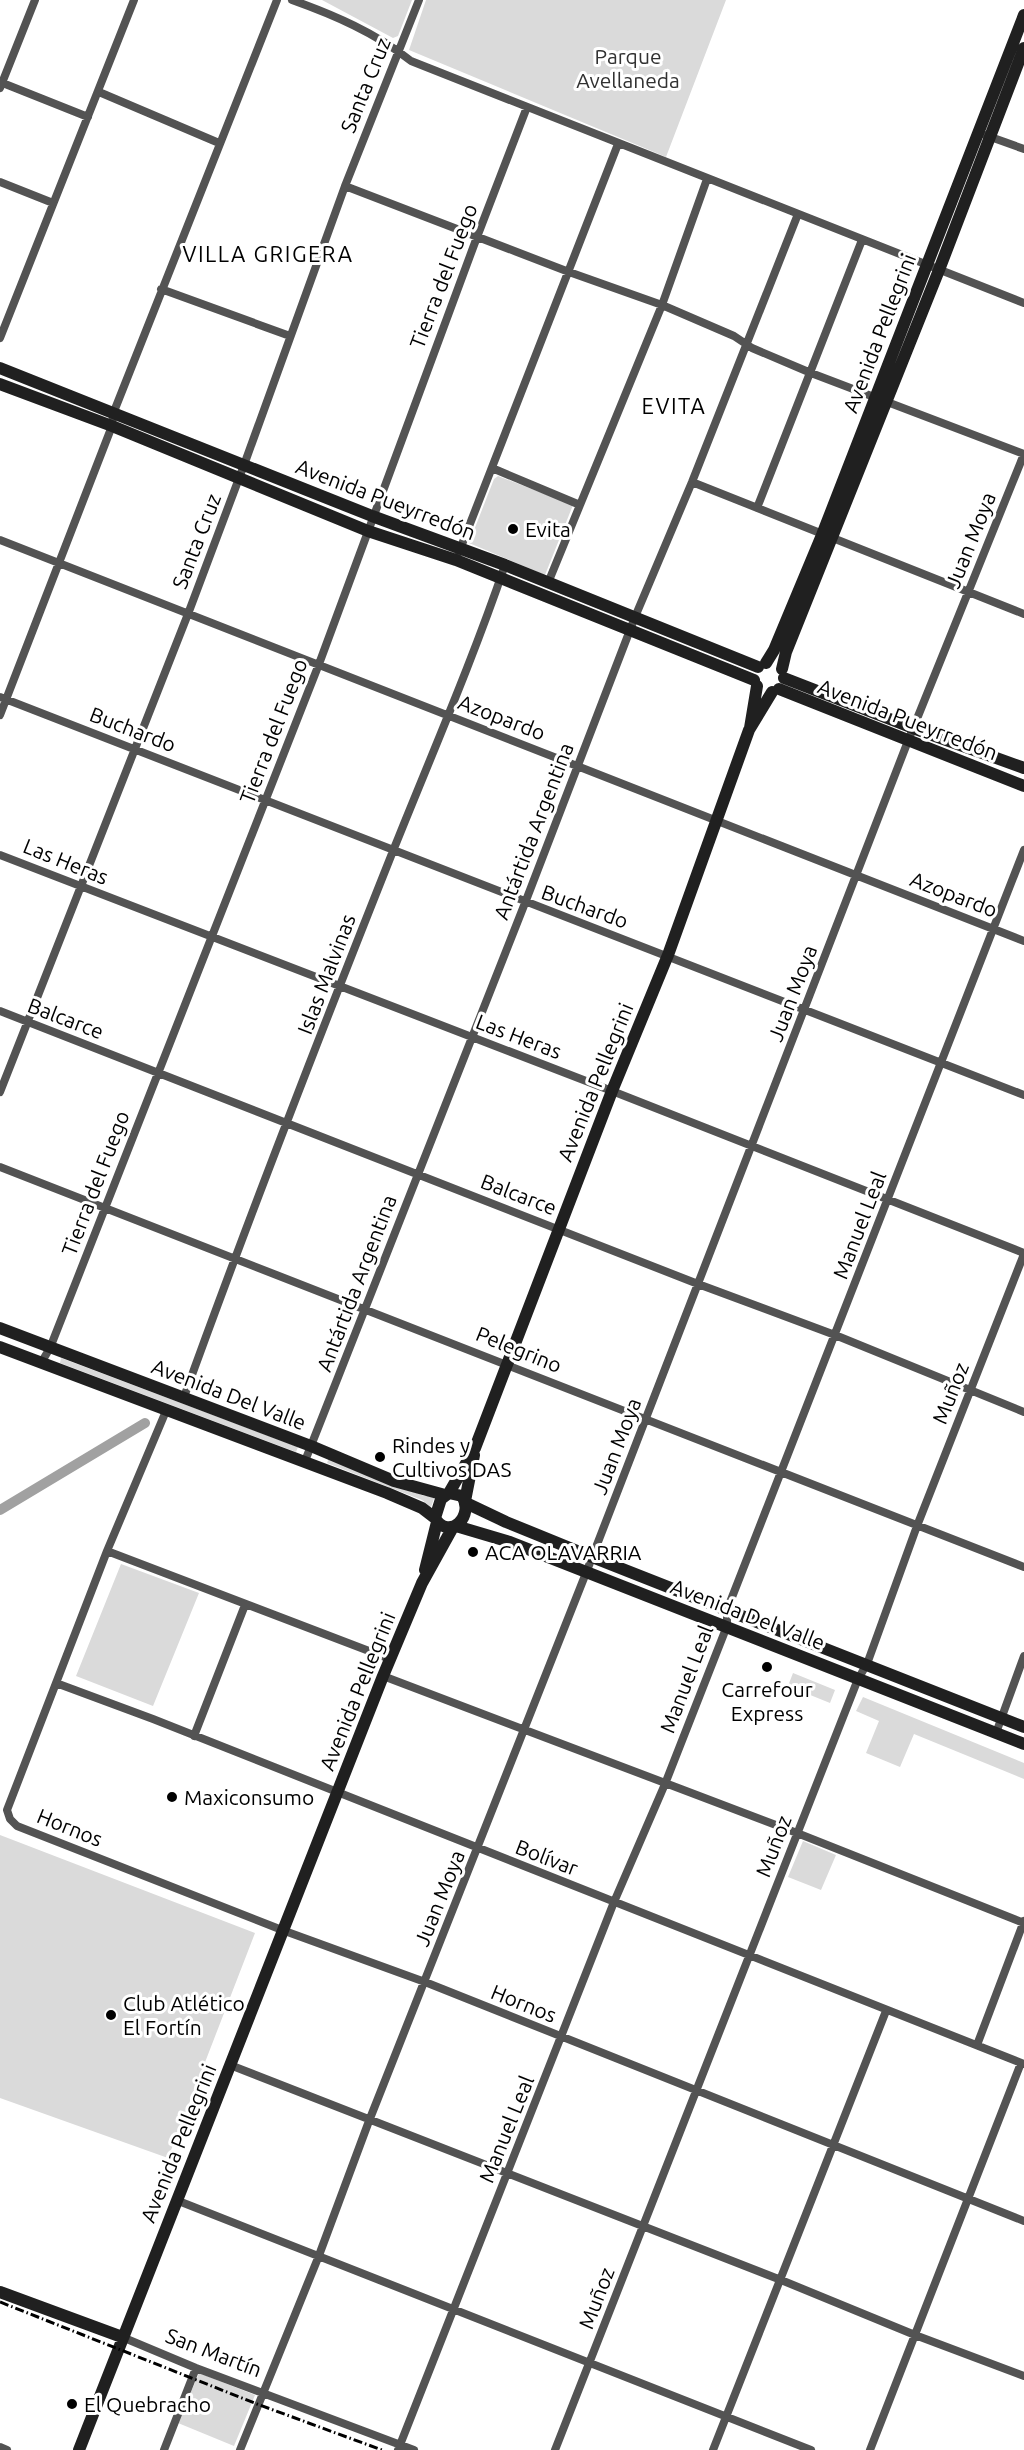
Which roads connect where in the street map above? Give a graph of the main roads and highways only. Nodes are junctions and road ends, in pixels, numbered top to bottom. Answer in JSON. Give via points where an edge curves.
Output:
{"nodes":[{"id":1,"x":1024,"y":15,"type":"edge"},
{"id":2,"x":1024,"y":48,"type":"edge"},
{"id":3,"x":983,"y":134,"type":"junction"},
{"id":4,"x":0,"y":368,"type":"edge"},
{"id":5,"x":0,"y":384,"type":"edge"},
{"id":6,"x":51,"y":386,"type":"junction"},
{"id":7,"x":46,"y":401,"type":"junction"},
{"id":8,"x":113,"y":420,"type":"junction"},
{"id":9,"x":827,"y":536,"type":"junction"},
{"id":10,"x":458,"y":554,"type":"junction"},
{"id":11,"x":711,"y":648,"type":"junction"},
{"id":12,"x":706,"y":660,"type":"junction"},
{"id":13,"x":759,"y":674,"type":"junction"},
{"id":14,"x":779,"y":682,"type":"junction"},
{"id":15,"x":749,"y":730,"type":"junction"},
{"id":16,"x":1024,"y":768,"type":"edge"},
{"id":17,"x":1024,"y":786,"type":"edge"},
{"id":18,"x":0,"y":1328,"type":"edge"},
{"id":19,"x":0,"y":1347,"type":"edge"},
{"id":20,"x":475,"y":1448,"type":"junction"},
{"id":21,"x":447,"y":1494,"type":"junction"},
{"id":22,"x":466,"y":1502,"type":"junction"},
{"id":23,"x":436,"y":1520,"type":"junction"},
{"id":24,"x":454,"y":1527,"type":"junction"},
{"id":25,"x":422,"y":1583,"type":"junction"},
{"id":26,"x":1024,"y":1727,"type":"edge"},
{"id":27,"x":1024,"y":1744,"type":"edge"},
{"id":28,"x":0,"y":2292,"type":"edge"},
{"id":29,"x":123,"y":2337,"type":"junction"},
{"id":30,"x":79,"y":2450,"type":"edge"}],
"edges":[{"from":1,"to":3,"type":"main road","name":"Avenida Pellegrini"},
{"from":2,"to":3,"type":"main road","name":"Avenida Pellegrini"},
{"from":3,"to":9,"type":"main road","name":"Avenida Pellegrini","via":[[874,397]]},
{"from":3,"to":9,"type":"main road","name":"Avenida Pellegrini","via":[[939,270]]},
{"from":4,"to":6,"type":"main road","name":"Avenida Pueyrredón"},
{"from":5,"to":7,"type":"main road","name":"Avenida Pueyrredón"},
{"from":6,"to":7,"type":"main road"},
{"from":6,"to":8,"type":"main road","name":"Avenida Pueyrredón"},
{"from":7,"to":8,"type":"main road","name":"Avenida Pueyrredón"},
{"from":8,"to":10,"type":"main road","name":"Avenida Pueyrredón","via":[[244,465]]},
{"from":8,"to":10,"type":"main road","name":"Avenida Pueyrredón","via":[[368,531]]},
{"from":9,"to":13,"type":"main road","name":"Avenida Pellegrini"},
{"from":9,"to":14,"type":"main road","name":"Avenida Pellegrini"},
{"from":10,"to":11,"type":"main road","name":"Avenida Pueyrredón","via":[[505,565]]},
{"from":10,"to":12,"type":"main road","name":"Avenida Pueyrredón","via":[[501,579]]},
{"from":11,"to":12,"type":"main road"},
{"from":11,"to":13,"type":"main road","name":"Avenida Pueyrredón"},
{"from":12,"to":13,"type":"main road","name":"Avenida Pueyrredón"},
{"from":13,"to":14,"type":"main road","via":[[764,692]]},
{"from":13,"to":14,"type":"main road","via":[[776,664]]},
{"from":13,"to":15,"type":"main road","name":"Avenida Pellegrini"},
{"from":14,"to":15,"type":"main road","name":"Avenida Pellegrini"},
{"from":14,"to":16,"type":"main road","name":"Avenida Pueyrredón"},
{"from":14,"to":17,"type":"main road","name":"Avenida Pueyrredón","via":[[908,741]]},
{"from":15,"to":20,"type":"main road","name":"Avenida Pellegrini","via":[[668,955]]},
{"from":18,"to":21,"type":"main road","name":"Avenida Del Valle","via":[[394,1481]]},
{"from":19,"to":23,"type":"main road","name":"Avenida Del Valle","via":[[305,1461],[422,1508]]},
{"from":20,"to":21,"type":"main road","name":"Avenida Pellegrini"},
{"from":20,"to":22,"type":"main road","name":"Avenida Pellegrini"},
{"from":21,"to":22,"type":"main road","via":[[457,1494]]},
{"from":21,"to":23,"type":"main road","via":[[437,1506]]},
{"from":22,"to":24,"type":"main road","via":[[464,1517]]},
{"from":22,"to":26,"type":"main road","name":"Avenida Del Valle","via":[[592,1557]]},
{"from":23,"to":24,"type":"main road","via":[[443,1526]]},
{"from":23,"to":25,"type":"main road","name":"Avenida Pellegrini"},
{"from":24,"to":25,"type":"main road","name":"Avenida Pellegrini"},
{"from":24,"to":27,"type":"main road","name":"Avenida Del Valle","via":[[510,1542]]},
{"from":25,"to":29,"type":"main road","name":"Avenida Pellegrini"},
{"from":28,"to":29,"type":"main road","name":"San Martín"},
{"from":29,"to":30,"type":"main road","name":"Avenida Pellegrini"}]}
